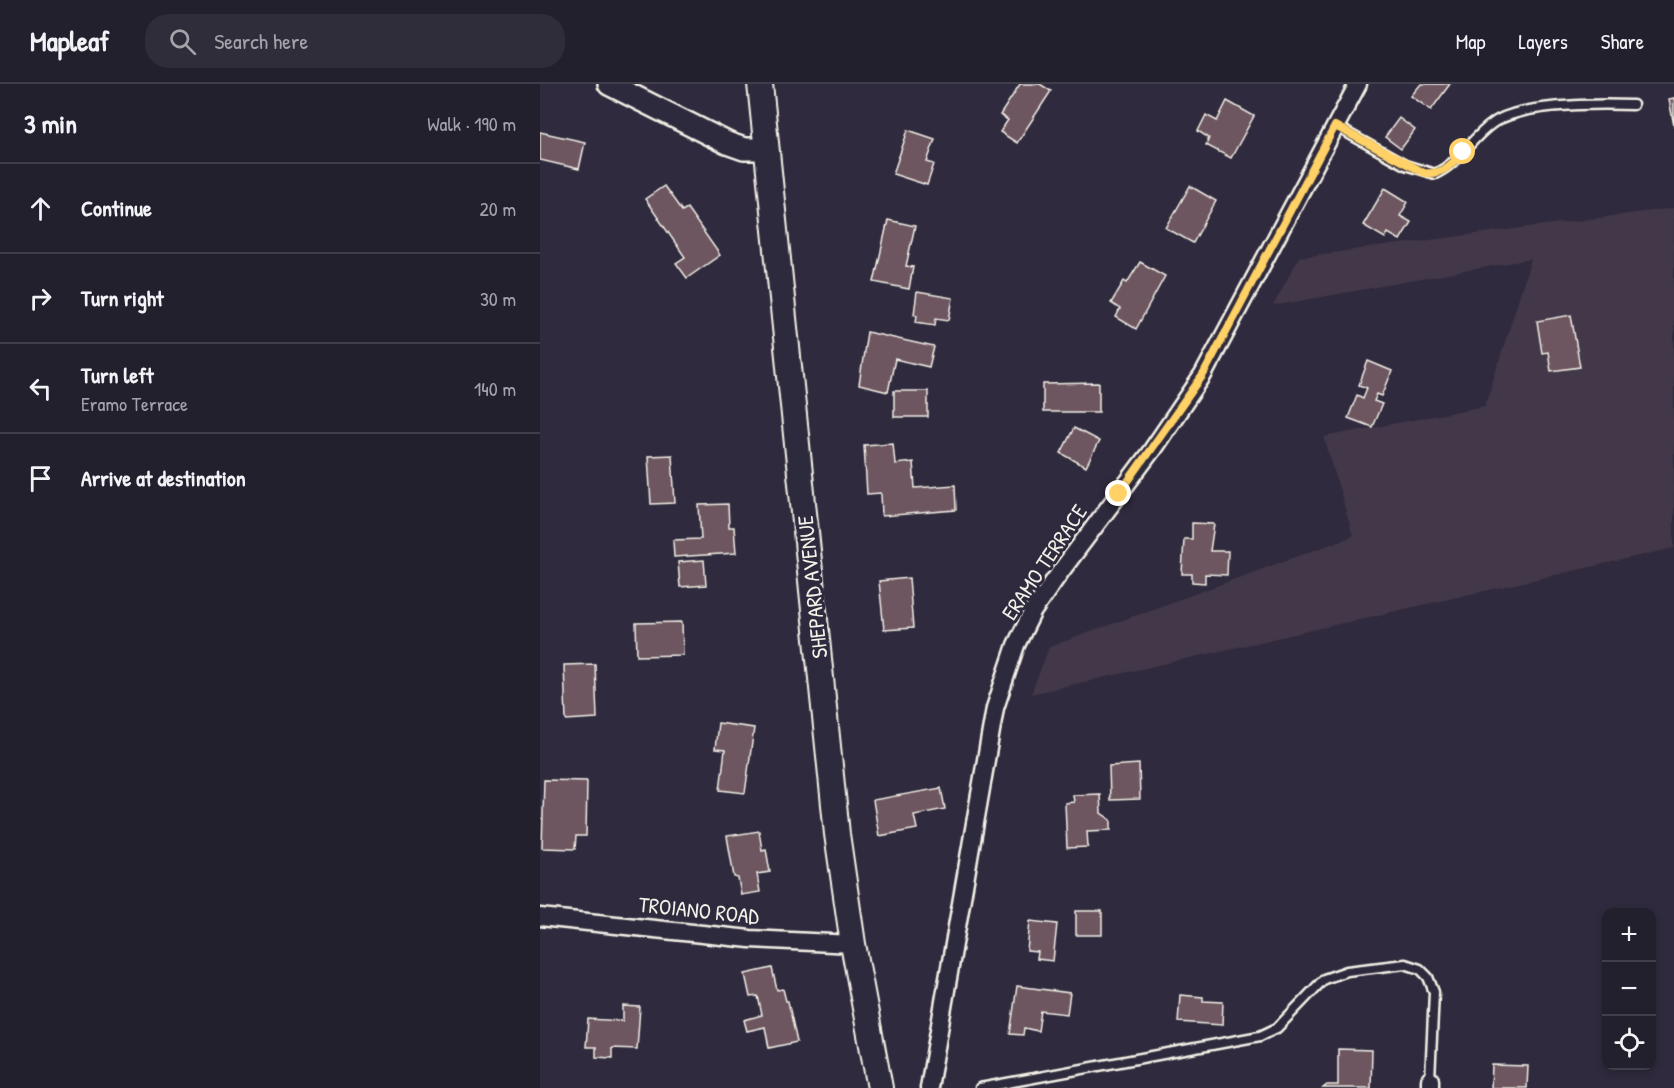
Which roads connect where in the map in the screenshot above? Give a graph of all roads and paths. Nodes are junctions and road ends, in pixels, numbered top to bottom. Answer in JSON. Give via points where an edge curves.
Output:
{"nodes":[{"id":1,"x":609,"y":84,"type":"edge"},
{"id":2,"x":760,"y":84,"type":"edge"},
{"id":3,"x":1358,"y":84,"type":"edge"},
{"id":4,"x":1633,"y":105,"type":"dead end"},
{"id":5,"x":1335,"y":126,"type":"junction"},
{"id":6,"x":767,"y":149,"type":"junction"},
{"id":7,"x":540,"y":917,"type":"edge"},
{"id":8,"x":853,"y":944,"type":"junction"},
{"id":9,"x":1430,"y":1084,"type":"edge"},
{"id":10,"x":880,"y":1088,"type":"edge"},
{"id":11,"x":930,"y":1088,"type":"edge"},
{"id":12,"x":980,"y":1088,"type":"edge"}],
"edges":[{"from":1,"to":6,"type":"street","via":[[727,143],[744,149]]},
{"from":2,"to":6,"type":"main road","name":"SHEPARD AVENUE"},
{"from":3,"to":5,"type":"street","name":"ERAMO TERRACE"},
{"from":4,"to":5,"type":"lane","via":[[1577,105],[1494,122],[1448,168],[1435,174],[1405,165]]},
{"from":5,"to":11,"type":"street","name":"ERAMO TERRACE","via":[[1203,375],[1033,611],[1016,645],[995,708]]},
{"from":6,"to":8,"type":"main road","name":"SHEPARD AVENUE","via":[[837,834]]},
{"from":7,"to":8,"type":"street","name":"TROIANO ROAD","via":[[750,939]]},
{"from":8,"to":10,"type":"main road","name":"SHEPARD AVENUE"},
{"from":9,"to":12,"type":"lane","via":[[1434,992],[1420,969],[1404,964],[1324,979],[1277,1029],[1260,1036]]}]}
